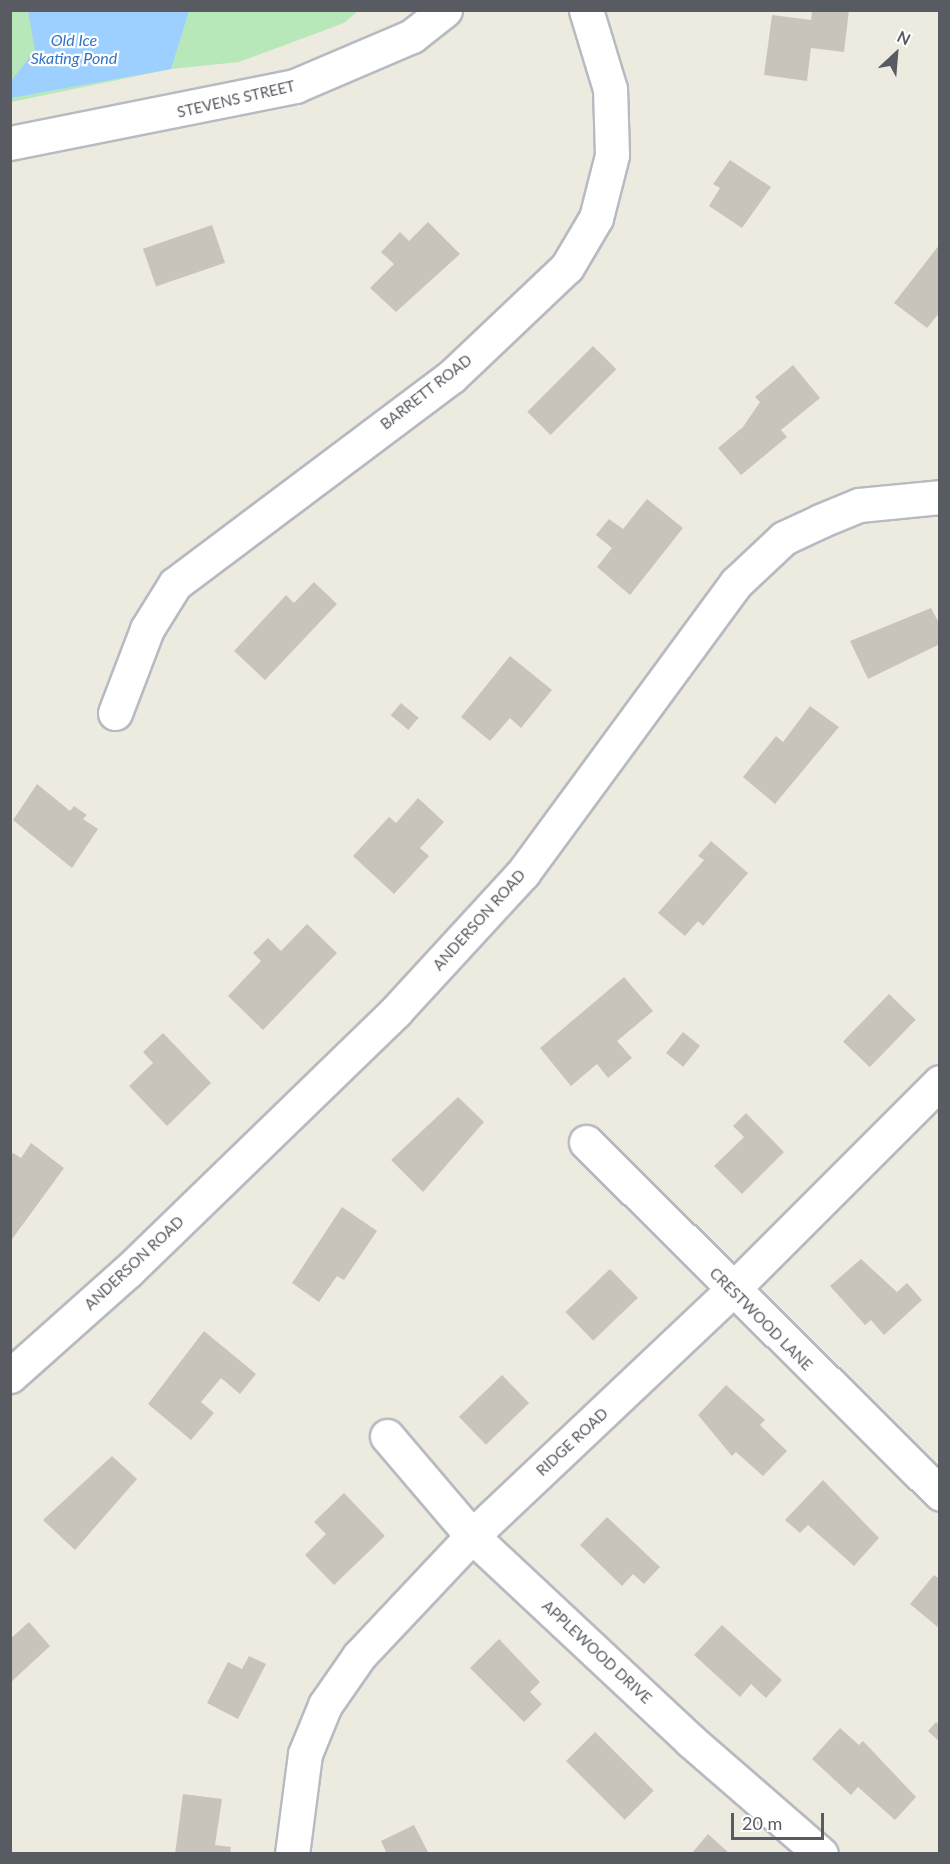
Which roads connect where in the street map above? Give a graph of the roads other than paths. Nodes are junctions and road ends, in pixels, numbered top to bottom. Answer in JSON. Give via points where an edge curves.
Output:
{"nodes":[{"id":1,"x":445,"y":10,"type":"edge"},
{"id":2,"x":586,"y":10,"type":"edge"},
{"id":3,"x":10,"y":143,"type":"edge"},
{"id":4,"x":939,"y":497,"type":"edge"},
{"id":5,"x":115,"y":713,"type":"dead end"},
{"id":6,"x":939,"y":1082,"type":"edge"},
{"id":7,"x":586,"y":1142,"type":"dead end"},
{"id":8,"x":732,"y":1290,"type":"junction"},
{"id":9,"x":10,"y":1376,"type":"edge"},
{"id":10,"x":387,"y":1436,"type":"dead end"},
{"id":11,"x":939,"y":1492,"type":"edge"},
{"id":12,"x":472,"y":1536,"type":"junction"},
{"id":13,"x":299,"y":1819,"type":"junction"},
{"id":14,"x":292,"y":1854,"type":"edge"},
{"id":15,"x":310,"y":1854,"type":"edge"},
{"id":16,"x":821,"y":1854,"type":"edge"}],
"edges":[{"from":1,"to":3,"type":"street","name":"STEVENS STREET","via":[[412,36],[295,86]]},
{"from":2,"to":5,"type":"street","name":"BARRETT ROAD","via":[[610,89],[612,155],[596,218],[567,267],[451,377],[175,584],[147,629]]},
{"from":4,"to":9,"type":"street","name":"ANDERSON ROAD","via":[[859,505],[820,520],[784,538],[736,583],[515,882],[396,1011],[128,1271]]},
{"from":6,"to":8,"type":"street","name":"RIDGE ROAD"},
{"from":7,"to":8,"type":"street","name":"CRESTWOOD LANE"},
{"from":8,"to":11,"type":"street","name":"CRESTWOOD LANE"},
{"from":8,"to":12,"type":"street","name":"RIDGE ROAD"},
{"from":10,"to":12,"type":"street","name":"APPLEWOOD DRIVE"},
{"from":12,"to":13,"type":"street","name":"RIDGE ROAD","via":[[359,1656],[325,1705],[305,1754]]},
{"from":12,"to":16,"type":"street","name":"APPLEWOOD DRIVE","via":[[690,1741]]},
{"from":13,"to":14,"type":"street","name":"RIDGE ROAD"},
{"from":13,"to":15,"type":"street"}]}
